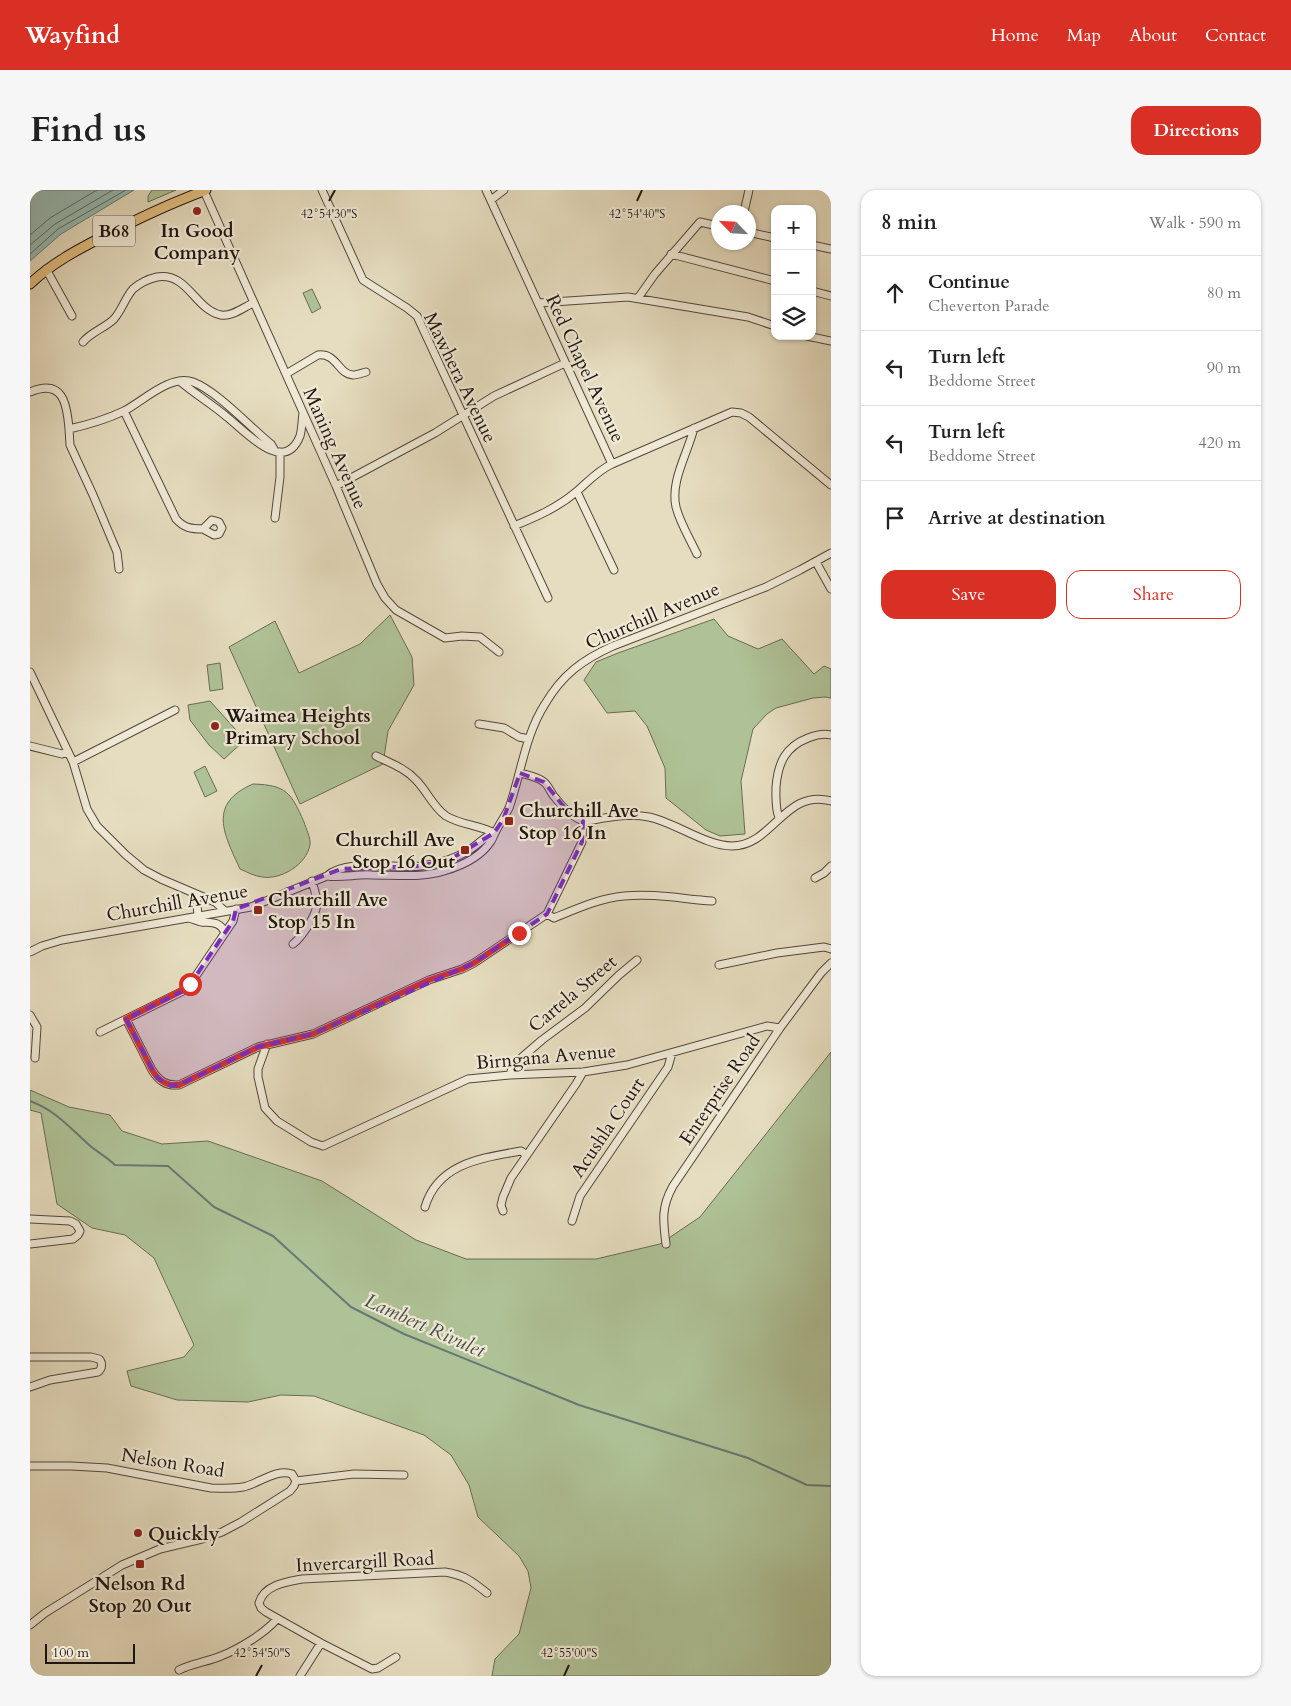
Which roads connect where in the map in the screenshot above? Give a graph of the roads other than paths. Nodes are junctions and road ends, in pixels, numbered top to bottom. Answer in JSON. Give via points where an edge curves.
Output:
{"nodes":[{"id":1,"x":205,"y":190,"type":"edge"},
{"id":2,"x":322,"y":190,"type":"edge"},
{"id":3,"x":486,"y":190,"type":"edge"},
{"id":4,"x":504,"y":190,"type":"edge"},
{"id":5,"x":749,"y":190,"type":"edge"},
{"id":6,"x":491,"y":200,"type":"junction"},
{"id":7,"x":746,"y":205,"type":"edge"},
{"id":8,"x":711,"y":224,"type":"edge"},
{"id":9,"x":756,"y":234,"type":"edge"},
{"id":10,"x":771,"y":237,"type":"edge"},
{"id":11,"x":816,"y":246,"type":"edge"},
{"id":12,"x":831,"y":249,"type":"edge"},
{"id":13,"x":671,"y":254,"type":"junction"},
{"id":14,"x":46,"y":269,"type":"junction"},
{"id":15,"x":771,"y":280,"type":"edge"},
{"id":16,"x":30,"y":284,"type":"edge"},
{"id":17,"x":816,"y":292,"type":"edge"},
{"id":18,"x":831,"y":296,"type":"edge"},
{"id":19,"x":638,"y":298,"type":"junction"},
{"id":20,"x":253,"y":303,"type":"junction"},
{"id":21,"x":538,"y":303,"type":"junction"},
{"id":22,"x":72,"y":316,"type":"dead end"},
{"id":23,"x":771,"y":325,"type":"edge"},
{"id":24,"x":816,"y":338,"type":"edge"},
{"id":25,"x":831,"y":341,"type":"edge"},
{"id":26,"x":83,"y":342,"type":"dead end"},
{"id":27,"x":565,"y":363,"type":"junction"},
{"id":28,"x":366,"y":372,"type":"dead end"},
{"id":29,"x":286,"y":374,"type":"junction"},
{"id":30,"x":30,"y":392,"type":"edge"},
{"id":31,"x":124,"y":411,"type":"junction"},
{"id":32,"x":303,"y":412,"type":"junction"},
{"id":33,"x":463,"y":416,"type":"junction"},
{"id":34,"x":694,"y":428,"type":"junction"},
{"id":35,"x":69,"y":429,"type":"junction"},
{"id":36,"x":277,"y":452,"type":"junction"},
{"id":37,"x":612,"y":464,"type":"junction"},
{"id":38,"x":831,"y":485,"type":"edge"},
{"id":39,"x":336,"y":486,"type":"junction"},
{"id":40,"x":577,"y":492,"type":"junction"},
{"id":41,"x":275,"y":518,"type":"dead end"},
{"id":42,"x":514,"y":526,"type":"junction"},
{"id":43,"x":203,"y":529,"type":"dead end"},
{"id":44,"x":831,"y":553,"type":"edge"},
{"id":45,"x":697,"y":554,"type":"dead end"},
{"id":46,"x":816,"y":562,"type":"junction"},
{"id":47,"x":118,"y":569,"type":"dead end"},
{"id":48,"x":614,"y":570,"type":"dead end"},
{"id":49,"x":831,"y":589,"type":"edge"},
{"id":50,"x":548,"y":598,"type":"dead end"},
{"id":51,"x":499,"y":652,"type":"dead end"},
{"id":52,"x":30,"y":672,"type":"edge"},
{"id":53,"x":174,"y":710,"type":"dead end"},
{"id":54,"x":479,"y":724,"type":"dead end"},
{"id":55,"x":831,"y":735,"type":"edge"},
{"id":56,"x":529,"y":739,"type":"junction"},
{"id":57,"x":30,"y":746,"type":"edge"},
{"id":58,"x":68,"y":752,"type":"junction"},
{"id":59,"x":376,"y":756,"type":"dead end"},
{"id":60,"x":73,"y":762,"type":"junction"},
{"id":61,"x":520,"y":773,"type":"junction"},
{"id":62,"x":831,"y":801,"type":"edge"},
{"id":63,"x":779,"y":818,"type":"junction"},
{"id":64,"x":584,"y":821,"type":"junction"},
{"id":65,"x":494,"y":833,"type":"junction"},
{"id":66,"x":831,"y":866,"type":"edge"},
{"id":67,"x":815,"y":878,"type":"dead end"},
{"id":68,"x":312,"y":881,"type":"junction"},
{"id":69,"x":196,"y":895,"type":"junction"},
{"id":70,"x":712,"y":901,"type":"dead end"},
{"id":71,"x":236,"y":909,"type":"junction"},
{"id":72,"x":225,"y":911,"type":"junction"},
{"id":73,"x":547,"y":914,"type":"junction"},
{"id":74,"x":198,"y":915,"type":"junction"},
{"id":75,"x":187,"y":917,"type":"junction"},
{"id":76,"x":225,"y":933,"type":"junction"},
{"id":77,"x":293,"y":944,"type":"dead end"},
{"id":78,"x":831,"y":948,"type":"edge"},
{"id":79,"x":30,"y":952,"type":"edge"},
{"id":80,"x":637,"y":960,"type":"dead end"},
{"id":81,"x":831,"y":963,"type":"edge"},
{"id":82,"x":719,"y":965,"type":"dead end"},
{"id":83,"x":30,"y":1016,"type":"edge"},
{"id":84,"x":126,"y":1019,"type":"junction"},
{"id":85,"x":780,"y":1028,"type":"junction"},
{"id":86,"x":100,"y":1032,"type":"dead end"},
{"id":87,"x":267,"y":1044,"type":"junction"},
{"id":88,"x":672,"y":1053,"type":"junction"},
{"id":89,"x":36,"y":1058,"type":"dead end"},
{"id":90,"x":583,"y":1072,"type":"junction"},
{"id":91,"x":510,"y":1075,"type":"junction"},
{"id":92,"x":527,"y":1155,"type":"junction"},
{"id":93,"x":425,"y":1207,"type":"dead end"},
{"id":94,"x":503,"y":1211,"type":"dead end"},
{"id":95,"x":30,"y":1219,"type":"edge"},
{"id":96,"x":572,"y":1221,"type":"dead end"},
{"id":97,"x":30,"y":1244,"type":"edge"},
{"id":98,"x":666,"y":1244,"type":"dead end"},
{"id":99,"x":30,"y":1357,"type":"edge"},
{"id":100,"x":30,"y":1387,"type":"edge"},
{"id":101,"x":30,"y":1466,"type":"edge"},
{"id":102,"x":404,"y":1475,"type":"dead end"},
{"id":103,"x":296,"y":1481,"type":"junction"},
{"id":104,"x":487,"y":1593,"type":"dead end"},
{"id":105,"x":277,"y":1619,"type":"junction"},
{"id":106,"x":30,"y":1625,"type":"edge"},
{"id":107,"x":321,"y":1644,"type":"junction"},
{"id":108,"x":396,"y":1657,"type":"dead end"},
{"id":109,"x":180,"y":1670,"type":"dead end"},
{"id":110,"x":300,"y":1676,"type":"edge"}],
"edges":[{"from":1,"to":14,"type":"main road","number":"B68","via":[[120,228]]},
{"from":1,"to":20,"type":"street","name":"Maning Avenue"},
{"from":2,"to":33,"type":"street","name":"Mawhera Avenue","via":[[363,280],[417,316]]},
{"from":3,"to":6,"type":"street","name":"Red Chapel Avenue"},
{"from":4,"to":6,"type":"street"},
{"from":5,"to":7,"type":"street"},
{"from":6,"to":21,"type":"street","name":"Red Chapel Avenue"},
{"from":8,"to":13,"type":"street","via":[[700,222]]},
{"from":9,"to":10,"type":"street"},
{"from":11,"to":12,"type":"street"},
{"from":13,"to":15,"type":"street"},
{"from":13,"to":19,"type":"street"},
{"from":14,"to":16,"type":"main road","number":"B68"},
{"from":14,"to":22,"type":"street"},
{"from":17,"to":18,"type":"street"},
{"from":19,"to":21,"type":"street"},
{"from":19,"to":23,"type":"street","via":[[748,317]]},
{"from":20,"to":26,"type":"street","via":[[229,315],[222,315],[213,312],[180,282],[162,277],[151,279],[133,290],[113,320]]},
{"from":20,"to":29,"type":"street","name":"Maning Avenue"},
{"from":21,"to":27,"type":"street","name":"Red Chapel Avenue"},
{"from":24,"to":25,"type":"street"},
{"from":27,"to":33,"type":"street","via":[[494,396]]},
{"from":27,"to":37,"type":"street","name":"Red Chapel Avenue"},
{"from":28,"to":29,"type":"street","via":[[346,373],[324,354]]},
{"from":29,"to":32,"type":"street","name":"Maning Avenue"},
{"from":30,"to":35,"type":"street","via":[[45,388],[58,393],[67,406]]},
{"from":31,"to":35,"type":"street"},
{"from":31,"to":36,"type":"street","via":[[167,384],[194,382],[223,402]]},
{"from":31,"to":43,"type":"street","via":[[176,518],[190,529]]},
{"from":32,"to":36,"type":"street","via":[[300,434],[294,445],[287,452]]},
{"from":32,"to":39,"type":"street","name":"Maning Avenue"},
{"from":33,"to":39,"type":"street"},
{"from":33,"to":42,"type":"street","name":"Mawhera Avenue"},
{"from":34,"to":37,"type":"street","name":"Red Chapel Avenue"},
{"from":34,"to":38,"type":"street","name":"Red Chapel Avenue","via":[[728,412],[741,413]]},
{"from":34,"to":45,"type":"street","via":[[675,496],[676,508]]},
{"from":35,"to":47,"type":"street","via":[[70,445],[114,547]]},
{"from":36,"to":41,"type":"street","via":[[280,476]]},
{"from":37,"to":40,"type":"street","via":[[595,474]]},
{"from":39,"to":51,"type":"street","name":"Maning Avenue","via":[[376,584],[396,610],[445,638],[480,638]]},
{"from":40,"to":42,"type":"street","via":[[556,507]]},
{"from":40,"to":48,"type":"street"},
{"from":42,"to":50,"type":"street","name":"Mawhera Avenue"},
{"from":44,"to":46,"type":"street","name":"Churchill Avenue"},
{"from":46,"to":49,"type":"street"},
{"from":46,"to":56,"type":"street","name":"Churchill Avenue","via":[[766,587],[591,656],[559,683],[544,705]]},
{"from":52,"to":58,"type":"street"},
{"from":53,"to":60,"type":"street"},
{"from":54,"to":56,"type":"street","via":[[504,728]]},
{"from":55,"to":63,"type":"street","via":[[821,734],[802,740],[785,755],[777,777],[775,808]]},
{"from":56,"to":61,"type":"street","name":"Churchill Avenue"},
{"from":57,"to":58,"type":"street","via":[[62,754]]},
{"from":58,"to":60,"type":"street"},
{"from":59,"to":65,"type":"street","via":[[404,769],[447,817]]},
{"from":60,"to":69,"type":"street","via":[[87,809],[97,826],[144,870]]},
{"from":61,"to":64,"type":"street","via":[[544,782],[569,813]]},
{"from":61,"to":65,"type":"street","name":"Churchill Avenue","via":[[508,809]]},
{"from":62,"to":63,"type":"street","via":[[808,800]]},
{"from":63,"to":64,"type":"street","via":[[759,837],[731,846],[651,817],[636,815]]},
{"from":64,"to":73,"type":"street","via":[[582,842]]},
{"from":65,"to":68,"type":"street","name":"Churchill Avenue","via":[[484,849],[446,871],[422,875],[327,876]]},
{"from":66,"to":67,"type":"street"},
{"from":68,"to":71,"type":"street","name":"Churchill Avenue","via":[[256,905]]},
{"from":68,"to":77,"type":"street","via":[[317,906],[302,937]]},
{"from":69,"to":72,"type":"street","via":[[215,902]]},
{"from":69,"to":74,"type":"street"},
{"from":70,"to":73,"type":"street","via":[[622,896],[554,918]]},
{"from":71,"to":72,"type":"street","name":"Churchill Avenue"},
{"from":71,"to":76,"type":"street"},
{"from":72,"to":74,"type":"street","name":"Churchill Avenue"},
{"from":73,"to":87,"type":"street","via":[[462,969],[429,980],[313,1034]]},
{"from":74,"to":75,"type":"street","name":"Churchill Avenue"},
{"from":75,"to":76,"type":"street","via":[[200,922],[216,922]]},
{"from":75,"to":79,"type":"street","name":"Churchill Avenue","via":[[62,940]]},
{"from":76,"to":84,"type":"street","via":[[187,988]]},
{"from":78,"to":82,"type":"street"},
{"from":80,"to":91,"type":"street","name":"Cartela Street","via":[[585,1008],[513,1065]]},
{"from":81,"to":85,"type":"street","name":"Enterprise Road"},
{"from":83,"to":89,"type":"street","via":[[37,1027]]},
{"from":84,"to":86,"type":"street"},
{"from":84,"to":87,"type":"street","via":[[157,1078],[171,1086]]},
{"from":85,"to":88,"type":"street","name":"Birngana Avenue","via":[[768,1026]]},
{"from":85,"to":98,"type":"street","name":"Enterprise Road","via":[[670,1191],[663,1216]]},
{"from":87,"to":91,"type":"street","name":"Birngana Avenue","via":[[258,1069],[265,1108],[277,1121],[311,1142],[324,1146],[460,1082]]},
{"from":88,"to":90,"type":"street","name":"Birngana Avenue"},
{"from":88,"to":96,"type":"street","name":"Acushla Court","via":[[668,1067],[580,1196]]},
{"from":90,"to":91,"type":"street","name":"Birngana Avenue"},
{"from":90,"to":92,"type":"street"},
{"from":92,"to":93,"type":"street","via":[[521,1151],[479,1159],[450,1172],[432,1190]]},
{"from":92,"to":94,"type":"street","via":[[505,1189]]},
{"from":95,"to":97,"type":"street","via":[[70,1222],[80,1230],[70,1240]]},
{"from":99,"to":100,"type":"street","via":[[91,1357],[102,1365],[98,1372],[50,1380]]},
{"from":101,"to":103,"type":"street","name":"Nelson Road","via":[[107,1468],[226,1489],[245,1487],[284,1472],[292,1474]]},
{"from":102,"to":103,"type":"street","via":[[354,1474]]},
{"from":103,"to":106,"type":"street","via":[[290,1491],[241,1522],[122,1565]]},
{"from":104,"to":105,"type":"street","name":"Invercargill Road","via":[[470,1580],[444,1572],[302,1579],[268,1589],[260,1597],[261,1608]]},
{"from":105,"to":107,"type":"street","name":"Invercargill Road"},
{"from":105,"to":109,"type":"street","via":[[270,1627],[221,1656]]},
{"from":107,"to":108,"type":"street","name":"Invercargill Road","via":[[372,1669]]},
{"from":107,"to":110,"type":"street"}]}
